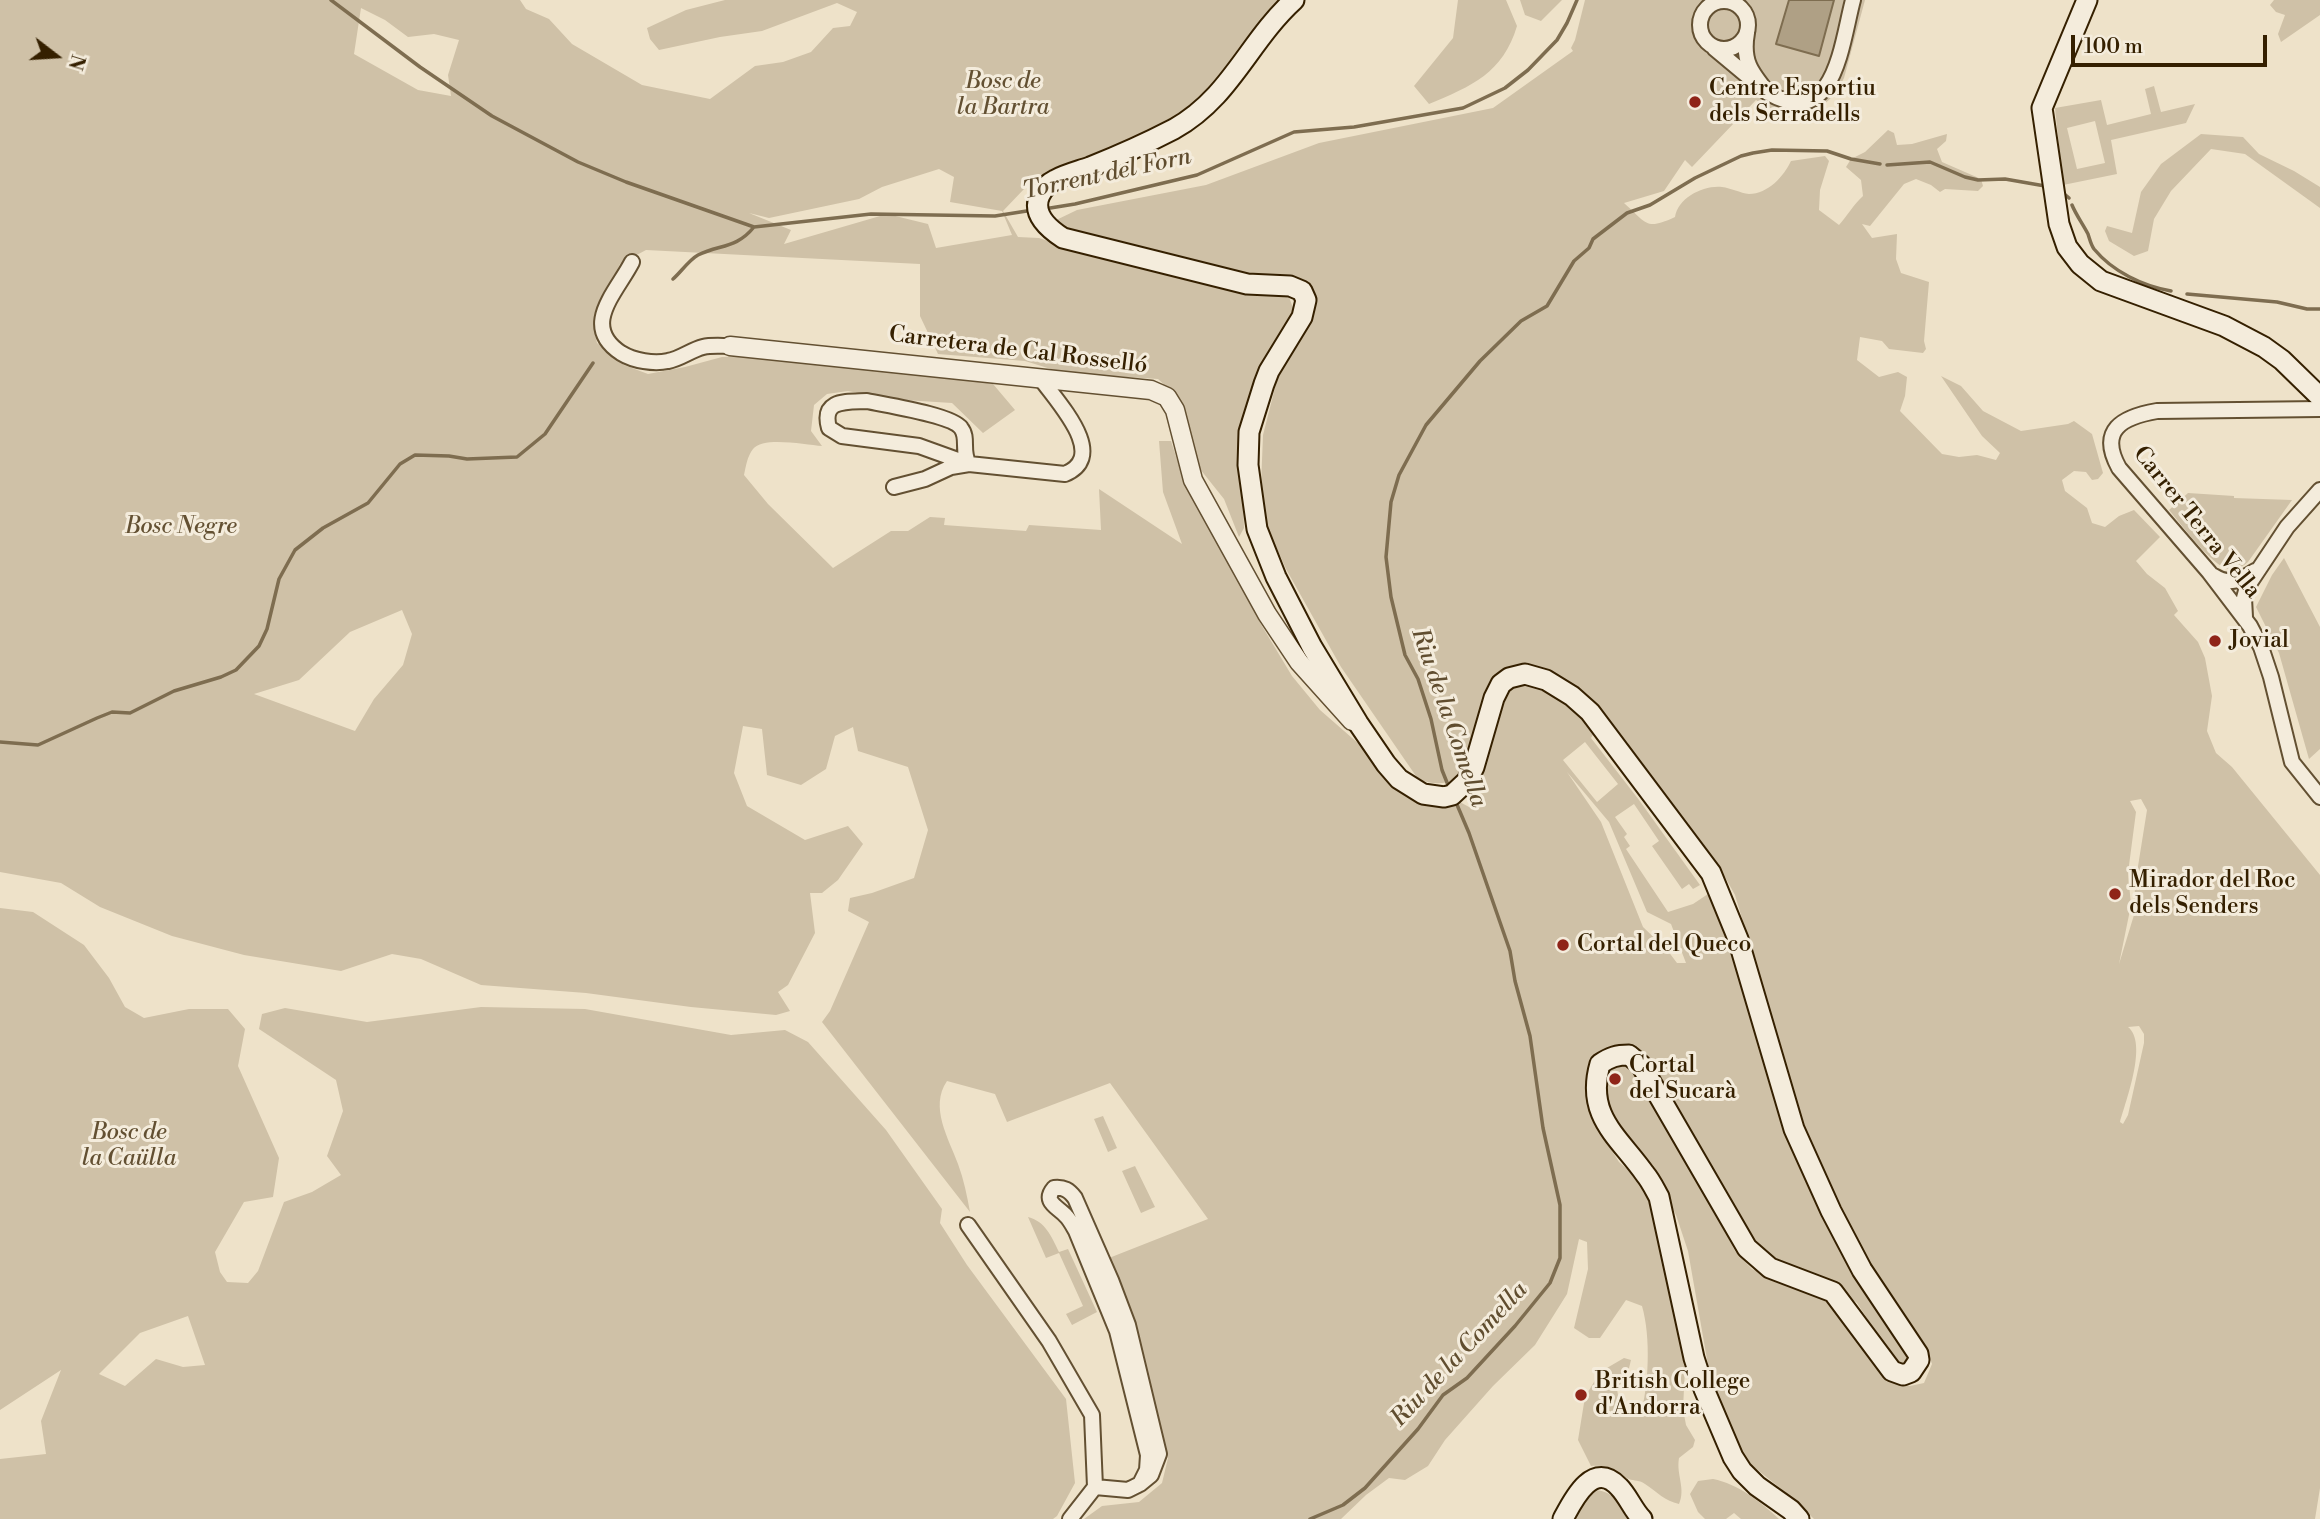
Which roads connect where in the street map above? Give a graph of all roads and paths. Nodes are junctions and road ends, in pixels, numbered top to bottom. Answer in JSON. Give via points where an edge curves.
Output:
{"nodes":[{"id":1,"x":1294,"y":0,"type":"edge"},
{"id":2,"x":1853,"y":0,"type":"edge"},
{"id":3,"x":2087,"y":0,"type":"edge"},
{"id":4,"x":1748,"y":30,"type":"junction"},
{"id":5,"x":1710,"y":45,"type":"junction"},
{"id":6,"x":1768,"y":93,"type":"junction"},
{"id":7,"x":632,"y":261,"type":"dead end"},
{"id":8,"x":730,"y":346,"type":"joint"},
{"id":9,"x":1041,"y":379,"type":"junction"},
{"id":10,"x":2320,"y":397,"type":"edge"},
{"id":11,"x":2320,"y":409,"type":"edge"},
{"id":12,"x":969,"y":464,"type":"junction"},
{"id":13,"x":894,"y":487,"type":"dead end"},
{"id":14,"x":2320,"y":490,"type":"edge"},
{"id":15,"x":2265,"y":559,"type":"junction"},
{"id":16,"x":2209,"y":572,"type":"junction"},
{"id":17,"x":2245,"y":618,"type":"junction"},
{"id":18,"x":1358,"y":723,"type":"junction"},
{"id":19,"x":2320,"y":797,"type":"edge"},
{"id":20,"x":968,"y":1225,"type":"dead end"},
{"id":21,"x":1140,"y":1484,"type":"junction"},
{"id":22,"x":1095,"y":1488,"type":"junction"},
{"id":23,"x":1070,"y":1519,"type":"edge"},
{"id":24,"x":1563,"y":1519,"type":"edge"},
{"id":25,"x":1642,"y":1519,"type":"edge"},
{"id":26,"x":1799,"y":1519,"type":"edge"}],
"edges":[{"from":1,"to":18,"type":"main road","via":[[1215,99],[1171,130],[1052,181],[1040,194],[1038,207],[1044,223],[1063,238],[1248,285],[1297,287],[1304,293],[1302,317],[1264,384],[1249,432],[1248,465],[1257,529],[1276,577]]},
{"from":2,"to":6,"type":"street","via":[[1826,89],[1795,103]]},
{"from":3,"to":10,"type":"main road","via":[[2042,108],[2059,224],[2067,247],[2090,274],[2111,286],[2240,333],[2282,360]]},
{"from":4,"to":5,"type":"street","via":[[1733,47]]},
{"from":4,"to":5,"type":"street","via":[[1741,8],[1727,1],[1711,4],[1699,24]]},
{"from":4,"to":6,"type":"street","via":[[1746,59]]},
{"from":5,"to":6,"type":"street"},
{"from":7,"to":8,"type":"street","via":[[606,306],[601,328],[607,342],[625,355],[654,363],[703,347]]},
{"from":8,"to":9,"type":"street","name":"Carretera de Cal Rosselló"},
{"from":9,"to":12,"type":"street","via":[[1078,431],[1084,449],[1077,470],[1065,474]]},
{"from":9,"to":18,"type":"street","name":"Carretera de Cal Rosselló","via":[[1152,390],[1167,397],[1175,410],[1193,480],[1268,614],[1299,662],[1349,720]]},
{"from":11,"to":16,"type":"street","name":"Carrer Terra Vella","via":[[2157,411],[2122,422],[2113,431],[2110,447],[2119,468]]},
{"from":12,"to":12,"type":"street","via":[[919,446],[842,436],[829,428],[829,409],[838,403],[867,401],[949,419],[962,428]]},
{"from":12,"to":13,"type":"street"},
{"from":14,"to":15,"type":"street"},
{"from":15,"to":16,"type":"street","via":[[2256,570],[2233,582],[2223,582]]},
{"from":15,"to":17,"type":"street","via":[[2247,587]]},
{"from":16,"to":17,"type":"street","name":"Carrer Terra Vella"},
{"from":17,"to":19,"type":"street","name":"Carrer Terra Vella","via":[[2271,677],[2292,761]]},
{"from":18,"to":26,"type":"main road","via":[[1386,764],[1410,788],[1435,796],[1452,795],[1474,768],[1488,712],[1501,684],[1525,674],[1546,680],[1590,712],[1711,873],[1738,939],[1794,1129],[1862,1270],[1918,1354],[1911,1372],[1892,1371],[1833,1292],[1770,1268],[1747,1248],[1641,1065],[1629,1055],[1609,1058],[1600,1064],[1596,1087],[1605,1124],[1659,1197],[1694,1358],[1733,1457],[1757,1486]]},
{"from":20,"to":22,"type":"street","via":[[1049,1341],[1092,1415]]},
{"from":21,"to":21,"type":"street","via":[[1151,1475],[1159,1454],[1128,1325],[1075,1198],[1069,1191],[1054,1188],[1049,1200],[1076,1231],[1117,1331],[1148,1455]]},
{"from":21,"to":22,"type":"street","via":[[1128,1490]]},
{"from":22,"to":23,"type":"street"},
{"from":24,"to":25,"type":"main road","via":[[1584,1485],[1606,1479],[1618,1485]]}]}
